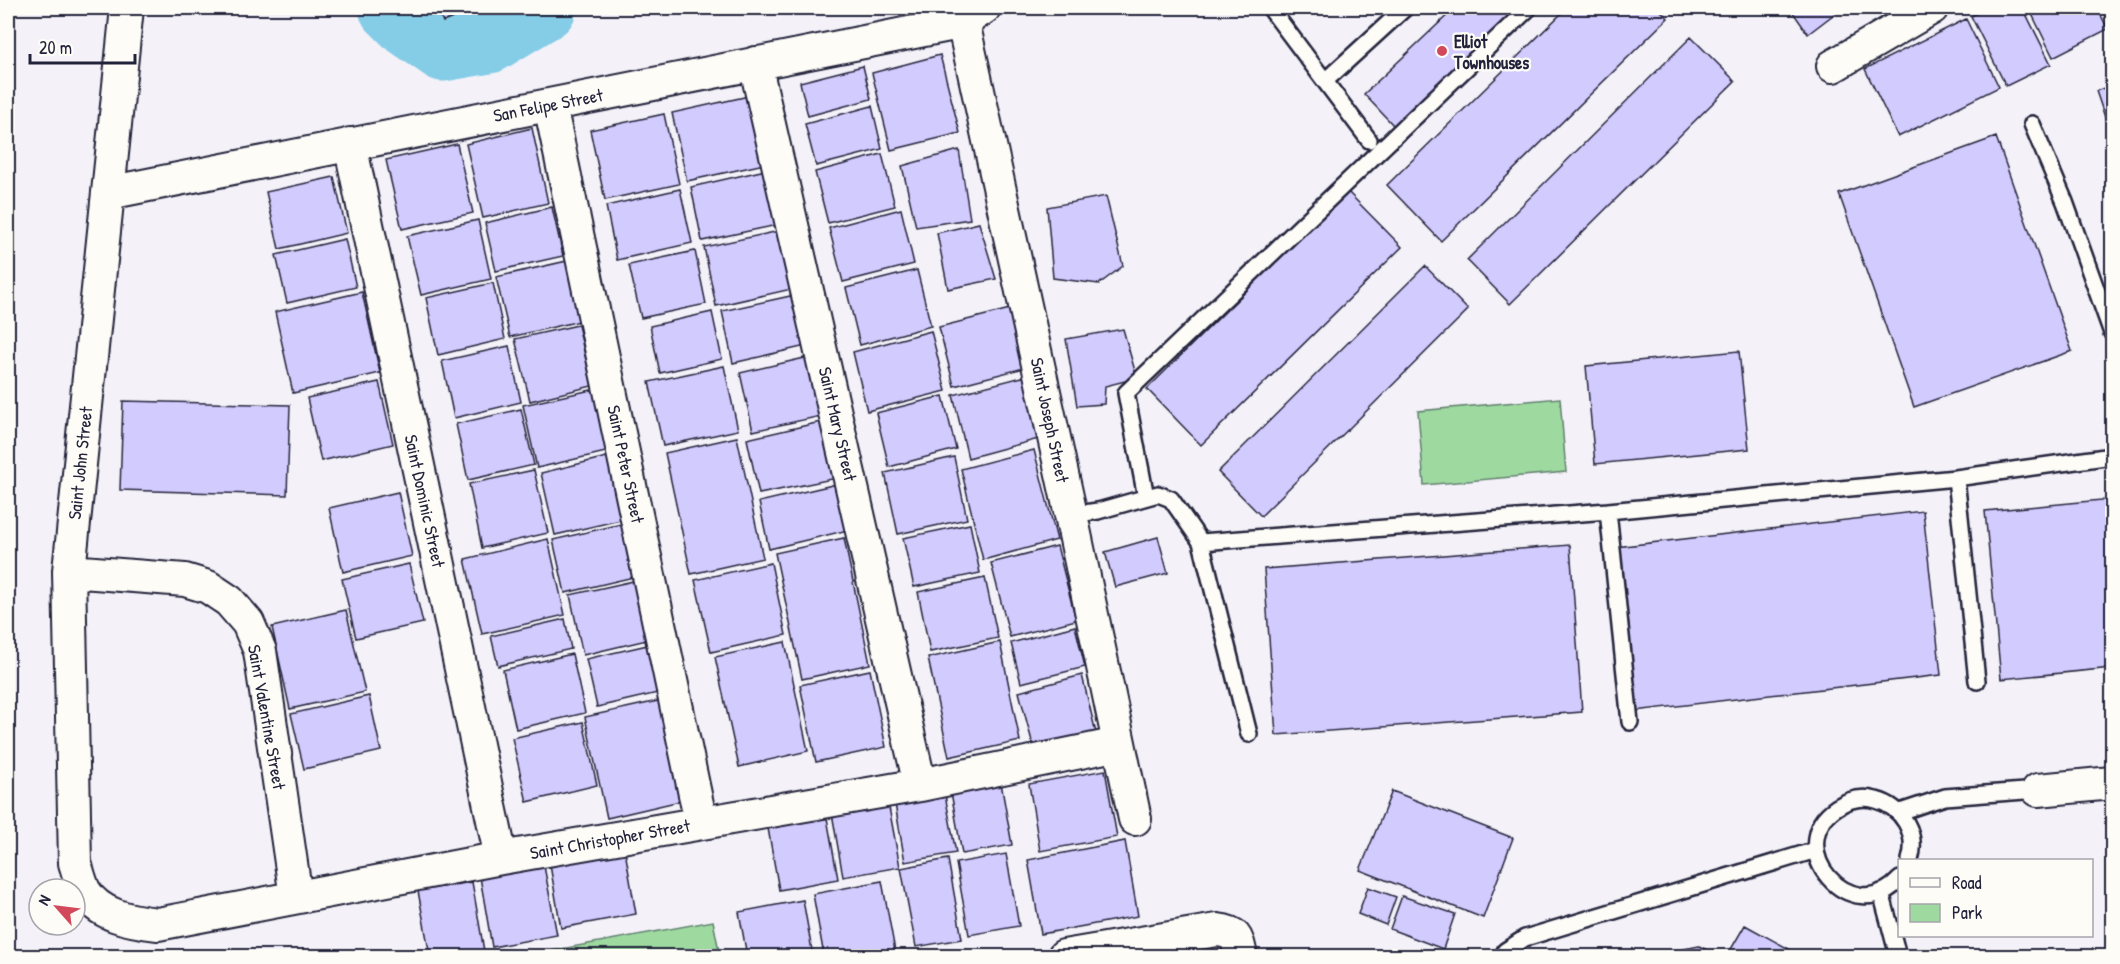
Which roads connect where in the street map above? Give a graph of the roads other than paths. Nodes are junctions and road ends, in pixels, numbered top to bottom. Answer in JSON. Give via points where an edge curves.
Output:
{"nodes":[{"id":1,"x":122,"y":8,"type":"edge"},
{"id":2,"x":1270,"y":8,"type":"edge"},
{"id":3,"x":1405,"y":8,"type":"edge"},
{"id":4,"x":1529,"y":8,"type":"edge"},
{"id":5,"x":1932,"y":8,"type":"edge"},
{"id":6,"x":973,"y":15,"type":"edge"},
{"id":7,"x":1894,"y":17,"type":"edge"},
{"id":8,"x":755,"y":63,"type":"junction"},
{"id":9,"x":1833,"y":66,"type":"dead end"},
{"id":10,"x":1325,"y":81,"type":"junction"},
{"id":11,"x":550,"y":105,"type":"junction"},
{"id":12,"x":2032,"y":124,"type":"dead end"},
{"id":13,"x":1369,"y":140,"type":"dead end"},
{"id":14,"x":350,"y":144,"type":"junction"},
{"id":15,"x":108,"y":193,"type":"junction"},
{"id":16,"x":2112,"y":333,"type":"edge"},
{"id":17,"x":2112,"y":456,"type":"edge"},
{"id":18,"x":1956,"y":478,"type":"junction"},
{"id":19,"x":1146,"y":497,"type":"junction"},
{"id":20,"x":1608,"y":511,"type":"junction"},
{"id":21,"x":1071,"y":515,"type":"junction"},
{"id":22,"x":1201,"y":542,"type":"junction"},
{"id":23,"x":69,"y":571,"type":"junction"},
{"id":24,"x":1977,"y":681,"type":"dead end"},
{"id":25,"x":1630,"y":722,"type":"dead end"},
{"id":26,"x":1249,"y":734,"type":"dead end"},
{"id":27,"x":1119,"y":744,"type":"junction"},
{"id":28,"x":2112,"y":783,"type":"edge"},
{"id":29,"x":920,"y":785,"type":"junction"},
{"id":30,"x":2038,"y":790,"type":"joint"},
{"id":31,"x":1900,"y":813,"type":"junction"},
{"id":32,"x":1135,"y":819,"type":"dead end"},
{"id":33,"x":701,"y":823,"type":"junction"},
{"id":34,"x":1816,"y":850,"type":"junction"},
{"id":35,"x":501,"y":858,"type":"junction"},
{"id":36,"x":1910,"y":859,"type":"edge"},
{"id":37,"x":1898,"y":880,"type":"edge"},
{"id":38,"x":1881,"y":892,"type":"junction"},
{"id":39,"x":296,"y":897,"type":"junction"},
{"id":40,"x":103,"y":910,"type":"joint"},
{"id":41,"x":1235,"y":944,"type":"edge"},
{"id":42,"x":1064,"y":957,"type":"edge"},
{"id":43,"x":1504,"y":957,"type":"edge"},
{"id":44,"x":1898,"y":957,"type":"edge"}],
"edges":[{"from":1,"to":15,"type":"street","name":"Saint John Street"},
{"from":2,"to":10,"type":"lane"},
{"from":3,"to":10,"type":"lane"},
{"from":4,"to":19,"type":"lane","via":[[1126,393]]},
{"from":5,"to":7,"type":"street"},
{"from":6,"to":8,"type":"street","name":"San Felipe Street"},
{"from":6,"to":21,"type":"street","name":"Saint Joseph Street"},
{"from":7,"to":9,"type":"street"},
{"from":8,"to":11,"type":"street","name":"San Felipe Street"},
{"from":8,"to":29,"type":"street","name":"Saint Mary Street"},
{"from":10,"to":13,"type":"lane"},
{"from":11,"to":14,"type":"street","name":"San Felipe Street"},
{"from":11,"to":33,"type":"street","name":"Saint Peter Street"},
{"from":12,"to":16,"type":"lane"},
{"from":14,"to":15,"type":"street","name":"San Felipe Street"},
{"from":14,"to":35,"type":"street","name":"Saint Dominic Street"},
{"from":15,"to":23,"type":"street","name":"Saint John Street"},
{"from":17,"to":18,"type":"lane"},
{"from":18,"to":20,"type":"lane"},
{"from":18,"to":24,"type":"lane"},
{"from":19,"to":21,"type":"lane"},
{"from":19,"to":22,"type":"lane","via":[[1158,494],[1171,499]]},
{"from":20,"to":22,"type":"lane"},
{"from":20,"to":25,"type":"lane"},
{"from":21,"to":27,"type":"street","name":"Saint Joseph Street"},
{"from":22,"to":26,"type":"lane"},
{"from":23,"to":39,"type":"street","name":"Saint Valentine Street","via":[[185,580],[208,587],[229,601],[248,623],[260,651]]},
{"from":23,"to":40,"type":"street","name":"Saint John Street","via":[[75,863],[85,891]]},
{"from":27,"to":29,"type":"street","name":"Saint Christopher Street"},
{"from":27,"to":32,"type":"street","name":"Saint Joseph Street"},
{"from":28,"to":30,"type":"street"},
{"from":29,"to":33,"type":"street","name":"Saint Christopher Street"},
{"from":30,"to":31,"type":"lane","via":[[1945,797]]},
{"from":31,"to":34,"type":"lane","via":[[1874,799],[1845,802],[1823,822]]},
{"from":31,"to":36,"type":"lane","via":[[1913,841]]},
{"from":33,"to":35,"type":"street","name":"Saint Christopher Street"},
{"from":34,"to":38,"type":"lane","via":[[1823,871],[1838,887],[1866,895]]},
{"from":34,"to":43,"type":"lane","via":[[1525,938],[1505,951]]},
{"from":35,"to":39,"type":"street","name":"Saint Christopher Street"},
{"from":37,"to":38,"type":"lane"},
{"from":38,"to":44,"type":"lane"},
{"from":39,"to":40,"type":"street","name":"Saint Christopher Street","via":[[158,924],[132,921]]},
{"from":41,"to":42,"type":"street","via":[[1217,930]]}]}
